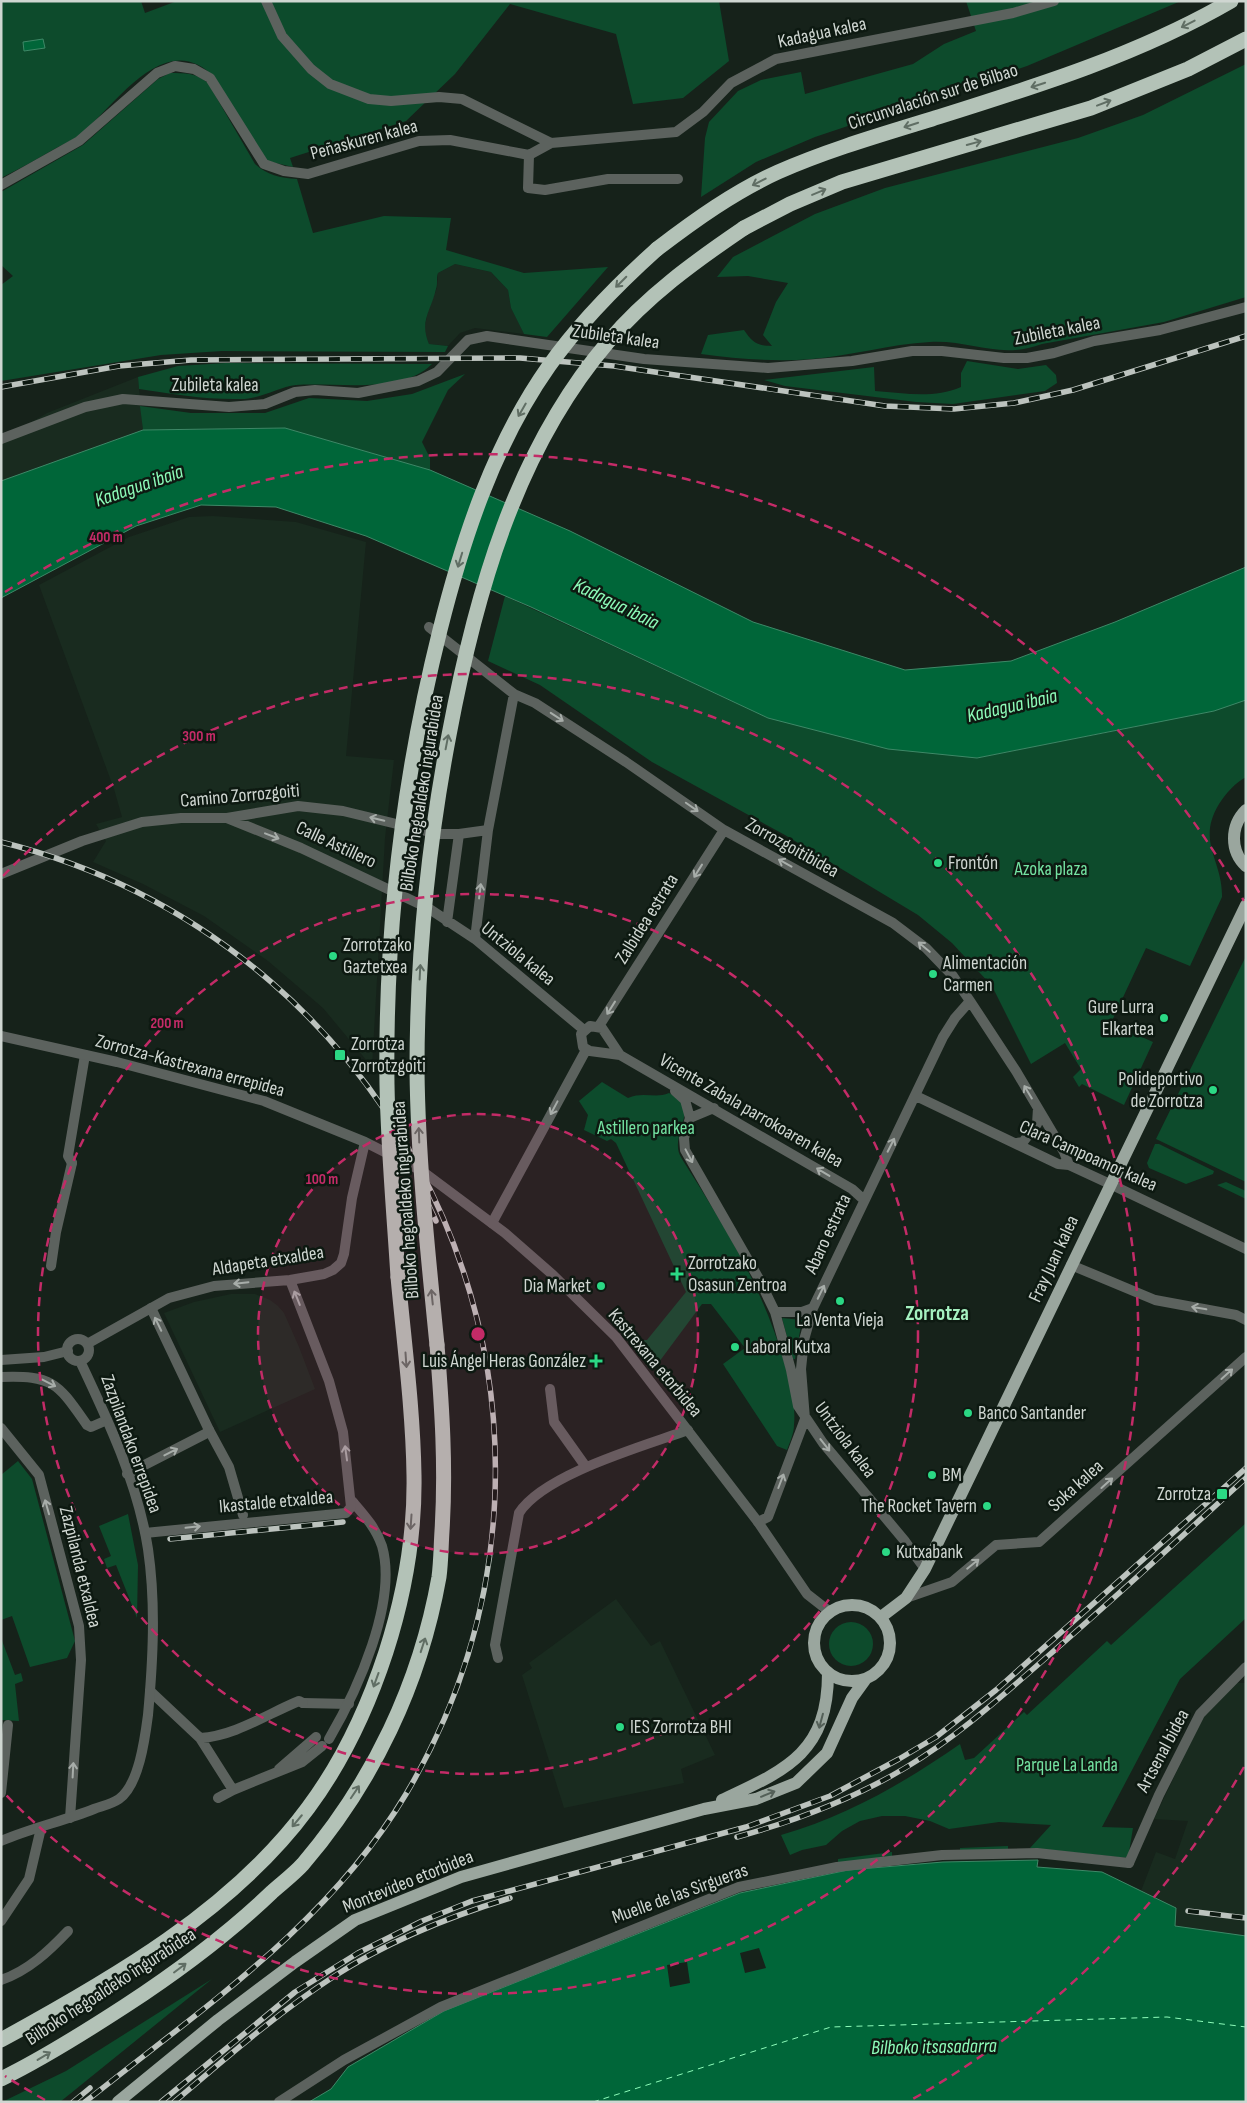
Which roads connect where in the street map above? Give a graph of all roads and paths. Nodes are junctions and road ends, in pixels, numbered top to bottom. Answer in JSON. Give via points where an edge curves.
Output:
{"nodes":[{"id":1,"x":266,"y":1,"type":"edge"},
{"id":2,"x":1054,"y":1,"type":"edge"},
{"id":3,"x":1231,"y":1,"type":"edge"},
{"id":4,"x":1038,"y":3,"type":"edge"},
{"id":5,"x":1246,"y":38,"type":"edge"},
{"id":6,"x":551,"y":143,"type":"junction"},
{"id":7,"x":530,"y":155,"type":"junction"},
{"id":8,"x":678,"y":179,"type":"dead end"},
{"id":9,"x":1,"y":185,"type":"edge"},
{"id":10,"x":657,"y":249,"type":"joint"},
{"id":11,"x":1246,"y":307,"type":"edge"},
{"id":12,"x":1,"y":439,"type":"edge"},
{"id":13,"x":429,"y":627,"type":"dead end"},
{"id":14,"x":514,"y":694,"type":"junction"},
{"id":15,"x":1246,"y":810,"type":"edge"},
{"id":16,"x":227,"y":818,"type":"junction"},
{"id":17,"x":488,"y":830,"type":"junction"},
{"id":18,"x":724,"y":830,"type":"junction"},
{"id":19,"x":459,"y":834,"type":"junction"},
{"id":20,"x":1246,"y":866,"type":"edge"},
{"id":21,"x":1,"y":874,"type":"edge"},
{"id":22,"x":1246,"y":904,"type":"edge"},
{"id":23,"x":428,"y":908,"type":"joint"},
{"id":24,"x":447,"y":922,"type":"junction"},
{"id":25,"x":475,"y":940,"type":"junction"},
{"id":26,"x":970,"y":1001,"type":"junction"},
{"id":27,"x":599,"y":1026,"type":"junction"},
{"id":28,"x":584,"y":1030,"type":"junction"},
{"id":29,"x":1,"y":1036,"type":"edge"},
{"id":30,"x":586,"y":1050,"type":"junction"},
{"id":31,"x":85,"y":1055,"type":"junction"},
{"id":32,"x":620,"y":1055,"type":"junction"},
{"id":33,"x":661,"y":1079,"type":"junction"},
{"id":34,"x":916,"y":1096,"type":"junction"},
{"id":35,"x":714,"y":1108,"type":"junction"},
{"id":36,"x":1038,"y":1108,"type":"junction"},
{"id":37,"x":690,"y":1118,"type":"junction"},
{"id":38,"x":365,"y":1142,"type":"junction"},
{"id":39,"x":1016,"y":1143,"type":"junction"},
{"id":40,"x":1069,"y":1165,"type":"junction"},
{"id":41,"x":1110,"y":1184,"type":"junction"},
{"id":42,"x":863,"y":1199,"type":"junction"},
{"id":43,"x":492,"y":1223,"type":"junction"},
{"id":44,"x":1246,"y":1249,"type":"edge"},
{"id":45,"x":1071,"y":1265,"type":"junction"},
{"id":46,"x":51,"y":1266,"type":"dead end"},
{"id":47,"x":290,"y":1280,"type":"junction"},
{"id":48,"x":151,"y":1308,"type":"junction"},
{"id":49,"x":813,"y":1308,"type":"junction"},
{"id":50,"x":775,"y":1312,"type":"junction"},
{"id":51,"x":1246,"y":1320,"type":"edge"},
{"id":52,"x":87,"y":1344,"type":"junction"},
{"id":53,"x":68,"y":1351,"type":"junction"},
{"id":54,"x":1246,"y":1357,"type":"edge"},
{"id":55,"x":1,"y":1360,"type":"edge"},
{"id":56,"x":80,"y":1361,"type":"junction"},
{"id":57,"x":1,"y":1376,"type":"edge"},
{"id":58,"x":550,"y":1389,"type":"dead end"},
{"id":59,"x":805,"y":1419,"type":"junction"},
{"id":60,"x":107,"y":1420,"type":"junction"},
{"id":61,"x":1,"y":1428,"type":"edge"},
{"id":62,"x":209,"y":1430,"type":"junction"},
{"id":63,"x":688,"y":1430,"type":"junction"},
{"id":64,"x":586,"y":1467,"type":"junction"},
{"id":65,"x":127,"y":1474,"type":"junction"},
{"id":66,"x":352,"y":1501,"type":"junction"},
{"id":67,"x":242,"y":1515,"type":"dead end"},
{"id":68,"x":758,"y":1522,"type":"junction"},
{"id":69,"x":144,"y":1533,"type":"junction"},
{"id":70,"x":925,"y":1569,"type":"junction"},
{"id":71,"x":906,"y":1598,"type":"junction"},
{"id":72,"x":830,"y":1612,"type":"junction"},
{"id":73,"x":881,"y":1617,"type":"junction"},
{"id":74,"x":498,"y":1658,"type":"dead end"},
{"id":75,"x":1246,"y":1667,"type":"edge"},
{"id":76,"x":828,"y":1673,"type":"junction"},
{"id":77,"x":865,"y":1680,"type":"junction"},
{"id":78,"x":150,"y":1691,"type":"junction"},
{"id":79,"x":349,"y":1704,"type":"junction"},
{"id":80,"x":8,"y":1725,"type":"dead end"},
{"id":81,"x":200,"y":1738,"type":"junction"},
{"id":82,"x":233,"y":1790,"type":"junction"},
{"id":83,"x":1,"y":1793,"type":"edge"},
{"id":84,"x":218,"y":1798,"type":"dead end"},
{"id":85,"x":704,"y":1809,"type":"junction"},
{"id":86,"x":70,"y":1818,"type":"junction"},
{"id":87,"x":41,"y":1828,"type":"junction"},
{"id":88,"x":1,"y":1841,"type":"edge"},
{"id":89,"x":1129,"y":1863,"type":"joint"},
{"id":90,"x":1,"y":1922,"type":"edge"},
{"id":91,"x":68,"y":1931,"type":"dead end"},
{"id":92,"x":1,"y":1980,"type":"edge"},
{"id":93,"x":1,"y":2040,"type":"edge"},
{"id":94,"x":1,"y":2080,"type":"edge"},
{"id":95,"x":118,"y":2102,"type":"edge"},
{"id":96,"x":279,"y":2102,"type":"edge"}],
"edges":[{"from":1,"to":6,"type":"street","via":[[282,36],[311,69],[330,84],[369,99],[462,99]]},
{"from":2,"to":4,"type":"street","name":"Kadagua kalea"},
{"from":3,"to":10,"type":"highway","name":"Circunvalación sur de Bilbao","one_way":true,"via":[[1172,33],[1122,54],[1044,83],[829,152],[778,173],[704,214]]},
{"from":4,"to":6,"type":"street","name":"Kadagua kalea","via":[[1013,13],[776,59],[731,83],[703,112],[676,132]]},
{"from":94,"to":5,"type":"highway","name":"Bilboko hegoaldeko ingurabidea","one_way":true,"bridge":true,"via":[[156,1986],[239,1924],[301,1865],[334,1824],[386,1741],[406,1696],[426,1634],[439,1576],[445,1482],[444,1422],[419,1136],[420,971],[429,868],[439,787],[456,695],[477,610],[518,490],[544,434],[608,342],[650,297],[688,266],[744,228],[842,182],[1083,111],[1136,91],[1188,69]]},
{"from":6,"to":7,"type":"street"},
{"from":7,"to":8,"type":"street","via":[[528,188],[545,190],[608,179]]},
{"from":7,"to":9,"type":"street","name":"Peñaskuren kalea","via":[[450,140],[420,141],[308,174],[284,171],[264,164],[210,78],[194,69],[175,66],[157,73],[79,141]]},
{"from":10,"to":93,"type":"highway","name":"Bilboko hegoaldeko ingurabidea","one_way":true,"bridge":true,"via":[[589,314],[548,367],[521,412],[495,462],[471,523],[428,676],[410,773],[391,928],[387,1085],[414,1476],[407,1569],[376,1683],[356,1727],[308,1808],[275,1848],[215,1904],[145,1955],[80,1997]]},
{"from":11,"to":12,"type":"street","name":"Zubileta kalea","via":[[1160,330],[1094,341],[1027,358],[912,351],[813,366],[768,368],[644,359],[487,336],[468,340],[437,372],[418,381],[358,393],[295,392],[265,404],[229,407],[123,399],[85,407]]},
{"from":13,"to":14,"type":"street","name":"Zorrozgoitibidea"},
{"from":14,"to":17,"type":"street"},
{"from":14,"to":18,"type":"street","name":"Zorrozgoitibidea","one_way":true,"via":[[568,724]]},
{"from":15,"to":20,"type":"main road","via":[[1235,826],[1233,838],[1235,850]]},
{"from":19,"to":16,"type":"street","name":"Camino Zorrozgoiti","one_way":true,"via":[[438,834],[343,811],[298,806]]},
{"from":16,"to":21,"type":"street","name":"Camino Zorrozgoiti","via":[[142,822]]},
{"from":16,"to":23,"type":"street","name":"Calle Astillero","one_way":true,"via":[[302,848]]},
{"from":17,"to":19,"type":"street","name":"Camino Zorrozgoiti"},
{"from":25,"to":17,"type":"street","one_way":true},
{"from":26,"to":18,"type":"street","name":"Zorrozgoitibidea","one_way":true,"via":[[953,976],[926,948],[893,923]]},
{"from":18,"to":27,"type":"street","name":"Zalbidea estrata","one_way":true},
{"from":19,"to":24,"type":"street"},
{"from":22,"to":41,"type":"main road","name":"Fray Juan kalea"},
{"from":23,"to":24,"type":"street","name":"Untziola kalea"},
{"from":24,"to":25,"type":"street","name":"Untziola kalea"},
{"from":25,"to":28,"type":"street","name":"Untziola kalea"},
{"from":26,"to":34,"type":"street","name":"Abaro estrata","via":[[943,1037]]},
{"from":36,"to":26,"type":"street","name":"Zorrozgoitibidea","one_way":true},
{"from":27,"to":28,"type":"street"},
{"from":27,"to":32,"type":"street"},
{"from":28,"to":30,"type":"street","via":[[580,1039]]},
{"from":29,"to":31,"type":"street","name":"Zorrotza-Kastrexana errepidea"},
{"from":30,"to":32,"type":"street"},
{"from":30,"to":43,"type":"street","one_way":true},
{"from":31,"to":38,"type":"street","name":"Zorrotza-Kastrexana errepidea","via":[[264,1101]]},
{"from":31,"to":46,"type":"street","via":[[68,1156],[72,1163]]},
{"from":32,"to":33,"type":"street","name":"Vicente Zabala parrokoaren kalea"},
{"from":33,"to":35,"type":"street","name":"Vicente Zabala parrokoaren kalea"},
{"from":33,"to":37,"type":"street","via":[[685,1100]]},
{"from":34,"to":39,"type":"street","name":"Clara Campoamor kalea"},
{"from":42,"to":34,"type":"street","name":"Abaro estrata","one_way":true},
{"from":35,"to":37,"type":"street"},
{"from":42,"to":35,"type":"street","name":"Vicente Zabala parrokoaren kalea","one_way":true,"via":[[852,1189]]},
{"from":36,"to":39,"type":"street","via":[[1037,1124],[1023,1142]]},
{"from":36,"to":40,"type":"street","name":"Zorrozgoitibidea"},
{"from":37,"to":50,"type":"street","name":"Untziola kalea","one_way":true,"via":[[684,1138],[686,1150]]},
{"from":38,"to":43,"type":"street","name":"Kastrexana etorbidea","via":[[422,1171]]},
{"from":38,"to":47,"type":"street","name":"Aldapeta etxaldea","via":[[341,1263],[324,1274]]},
{"from":39,"to":40,"type":"street","name":"Clara Campoamor kalea","via":[[1058,1164]]},
{"from":40,"to":41,"type":"street","name":"Clara Campoamor kalea"},
{"from":41,"to":44,"type":"street","name":"Clara Campoamor kalea"},
{"from":41,"to":45,"type":"main road","name":"Fray Juan kalea"},
{"from":49,"to":42,"type":"street","name":"Abaro estrata","one_way":true},
{"from":43,"to":63,"type":"street","name":"Kastrexana etorbidea","via":[[616,1337]]},
{"from":51,"to":45,"type":"street","one_way":true,"via":[[1236,1314],[1155,1300]]},
{"from":45,"to":70,"type":"main road","name":"Fray Juan kalea"},
{"from":47,"to":48,"type":"street","name":"Aldapeta etxaldea","one_way":true,"via":[[214,1286],[169,1298]]},
{"from":66,"to":47,"type":"street","name":"Ikastalde etxaldea","one_way":true,"via":[[343,1432],[328,1381]]},
{"from":48,"to":52,"type":"street","name":"Aldapeta etxaldea"},
{"from":62,"to":48,"type":"street","one_way":true},
{"from":49,"to":50,"type":"street","via":[[802,1312]]},
{"from":49,"to":59,"type":"street","name":"Abaro estrata","via":[[804,1340],[801,1369]]},
{"from":50,"to":59,"type":"street","name":"Untziola kalea","via":[[798,1406]]},
{"from":52,"to":53,"type":"street","via":[[83,1340],[72,1341]]},
{"from":52,"to":56,"type":"street","via":[[88,1355]]},
{"from":53,"to":55,"type":"street","via":[[44,1357]]},
{"from":53,"to":56,"type":"street","via":[[74,1360]]},
{"from":71,"to":54,"type":"street","name":"Soka kalea","one_way":true,"via":[[952,1582],[996,1545],[1039,1542]]},
{"from":56,"to":60,"type":"street","name":"Zazpilandako errepidea"},
{"from":57,"to":60,"type":"street","one_way":true,"via":[[42,1379],[63,1390],[87,1425],[91,1427]]},
{"from":58,"to":64,"type":"street","via":[[554,1422]]},
{"from":68,"to":59,"type":"street","name":"Abaro estrata","one_way":true,"via":[[768,1517]]},
{"from":59,"to":70,"type":"street","name":"Untziola kalea","one_way":true},
{"from":60,"to":65,"type":"street","name":"Zazpilandako errepidea"},
{"from":86,"to":61,"type":"street","name":"Zazpilanda etxaldea","one_way":true,"via":[[80,1660],[79,1626],[39,1475]]},
{"from":65,"to":62,"type":"street","one_way":true},
{"from":62,"to":67,"type":"street","via":[[229,1467]]},
{"from":63,"to":64,"type":"street"},
{"from":63,"to":68,"type":"street","name":"Kastrexana etorbidea"},
{"from":64,"to":74,"type":"street","via":[[543,1489],[519,1513],[494,1645]]},
{"from":65,"to":69,"type":"street","name":"Zazpilandako errepidea"},
{"from":69,"to":66,"type":"street","name":"Ikastalde etxaldea","one_way":true,"via":[[346,1513]]},
{"from":66,"to":79,"type":"street","via":[[373,1526],[382,1545],[385,1580],[377,1627]]},
{"from":68,"to":72,"type":"street","name":"Kastrexana etorbidea","via":[[807,1594]]},
{"from":69,"to":78,"type":"street","name":"Zazpilandako errepidea","via":[[152,1585]]},
{"from":70,"to":71,"type":"main road","name":"Fray Juan kalea"},
{"from":71,"to":73,"type":"main road","name":"Fray Juan kalea"},
{"from":72,"to":73,"type":"main road","via":[[851,1604],[862,1606]]},
{"from":72,"to":76,"type":"main road","via":[[818,1626],[814,1643],[821,1666]]},
{"from":73,"to":77,"type":"main road","via":[[891,1640],[890,1653],[876,1674]]},
{"from":75,"to":89,"type":"street","name":"Artsenal bidea","via":[[1200,1714],[1158,1794]]},
{"from":76,"to":77,"type":"main road","via":[[852,1682]]},
{"from":76,"to":85,"type":"main road","name":"Montevideo etorbidea","one_way":true,"via":[[826,1699],[818,1730],[808,1748],[788,1767]]},
{"from":85,"to":77,"type":"main road","name":"Montevideo etorbidea","one_way":true,"via":[[756,1799],[796,1783],[826,1753],[852,1698]]},
{"from":78,"to":81,"type":"street"},
{"from":78,"to":86,"type":"street","name":"Zazpilandako errepidea","via":[[142,1754],[128,1789],[118,1799]]},
{"from":79,"to":81,"type":"street","via":[[299,1701],[219,1737]]},
{"from":79,"to":82,"type":"street","via":[[302,1762]]},
{"from":80,"to":83,"type":"street"},
{"from":81,"to":82,"type":"street"},
{"from":82,"to":84,"type":"street"},
{"from":85,"to":95,"type":"main road","name":"Montevideo etorbidea","via":[[461,1877],[354,1920],[225,2014]]},
{"from":86,"to":87,"type":"street","name":"Zazpilandako errepidea"},
{"from":87,"to":88,"type":"street","name":"Zazpilandako errepidea"},
{"from":87,"to":90,"type":"street","via":[[29,1879]]},
{"from":89,"to":96,"type":"street","name":"Muelle de las Sirgueras","via":[[1037,1853],[942,1856],[837,1867],[739,1887],[441,2007],[344,2060]]},
{"from":91,"to":92,"type":"street","via":[[50,1951],[14,1976]]}]}
